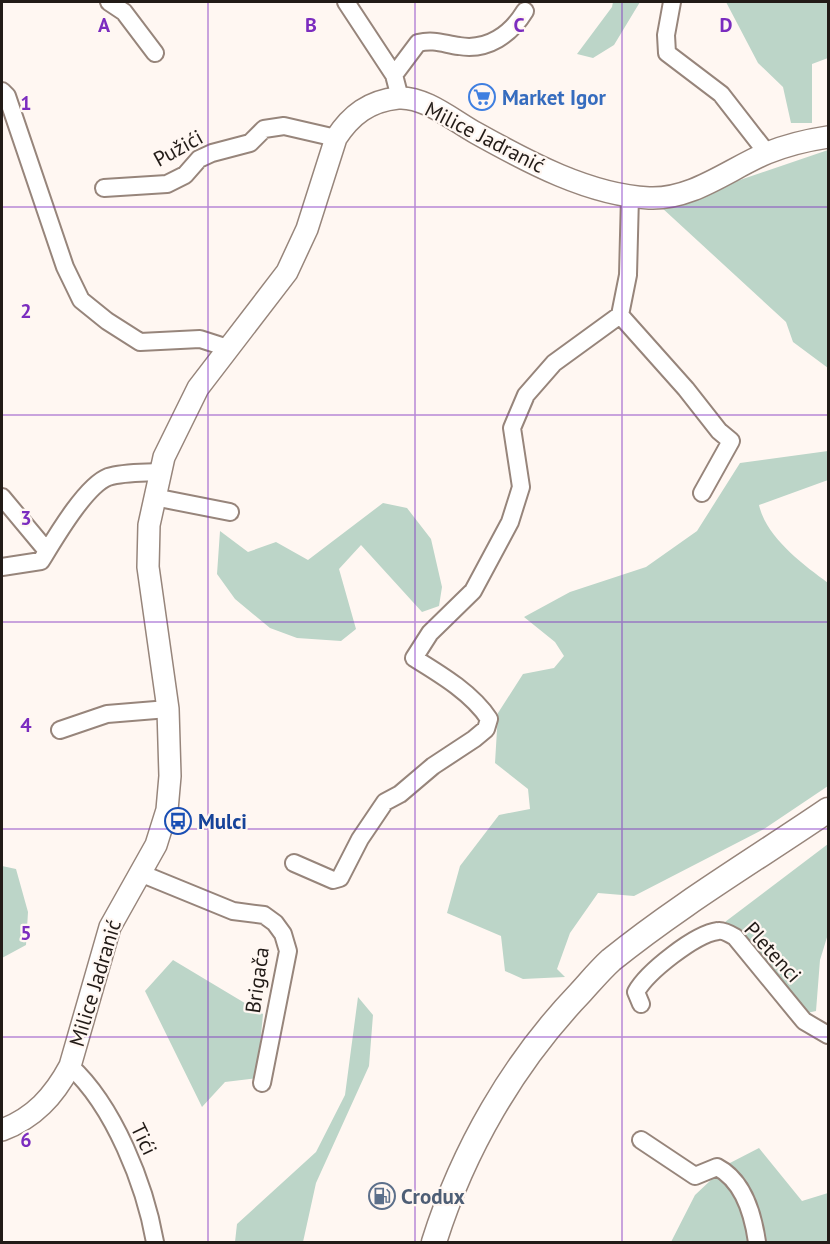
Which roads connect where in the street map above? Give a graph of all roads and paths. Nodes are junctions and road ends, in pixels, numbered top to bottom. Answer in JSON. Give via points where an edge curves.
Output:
{"nodes":[{"id":1,"x":109,"y":2,"type":"edge"},
{"id":2,"x":346,"y":2,"type":"edge"},
{"id":3,"x":672,"y":2,"type":"edge"},
{"id":4,"x":525,"y":11,"type":"dead end"},
{"id":5,"x":155,"y":52,"type":"dead end"},
{"id":6,"x":394,"y":75,"type":"junction"},
{"id":7,"x":2,"y":91,"type":"edge"},
{"id":8,"x":400,"y":98,"type":"junction"},
{"id":9,"x":828,"y":137,"type":"edge"},
{"id":10,"x":336,"y":138,"type":"junction"},
{"id":11,"x":767,"y":153,"type":"junction"},
{"id":12,"x":104,"y":188,"type":"dead end"},
{"id":13,"x":630,"y":196,"type":"junction"},
{"id":14,"x":620,"y":315,"type":"junction"},
{"id":15,"x":228,"y":348,"type":"junction"},
{"id":16,"x":159,"y":472,"type":"junction"},
{"id":17,"x":702,"y":493,"type":"dead end"},
{"id":18,"x":2,"y":497,"type":"edge"},
{"id":19,"x":154,"y":497,"type":"junction"},
{"id":20,"x":230,"y":512,"type":"dead end"},
{"id":21,"x":47,"y":551,"type":"junction"},
{"id":22,"x":2,"y":567,"type":"edge"},
{"id":23,"x":168,"y":709,"type":"junction"},
{"id":24,"x":60,"y":730,"type":"dead end"},
{"id":25,"x":828,"y":810,"type":"edge"},
{"id":26,"x":294,"y":863,"type":"dead end"},
{"id":27,"x":140,"y":873,"type":"junction"},
{"id":28,"x":641,"y":1004,"type":"dead end"},
{"id":29,"x":828,"y":1035,"type":"edge"},
{"id":30,"x":69,"y":1066,"type":"junction"},
{"id":31,"x":262,"y":1083,"type":"dead end"},
{"id":32,"x":2,"y":1130,"type":"edge"},
{"id":33,"x":641,"y":1140,"type":"dead end"},
{"id":34,"x":155,"y":1242,"type":"edge"},
{"id":35,"x":434,"y":1242,"type":"edge"},
{"id":36,"x":757,"y":1242,"type":"edge"}],
"edges":[{"from":1,"to":5,"type":"street","via":[[124,12]]},
{"from":2,"to":6,"type":"street"},
{"from":3,"to":11,"type":"street","via":[[667,53],[721,94]]},
{"from":4,"to":6,"type":"street","via":[[517,24],[490,44],[460,46],[432,40],[418,43]]},
{"from":6,"to":8,"type":"street"},
{"from":7,"to":15,"type":"street","via":[[7,96],[65,267],[81,300],[140,342],[200,339]]},
{"from":8,"to":10,"type":"street","name":"Milice Jadranić","via":[[368,105],[356,113]]},
{"from":8,"to":13,"type":"street","name":"Milice Jadranić","via":[[429,106],[540,167]]},
{"from":9,"to":11,"type":"street","name":"Milice Jadranić"},
{"from":10,"to":12,"type":"street","name":"Pužići","via":[[284,126],[264,129],[250,143],[199,159],[185,175],[167,184]]},
{"from":10,"to":15,"type":"street","name":"Milice Jadranić","via":[[307,229],[287,273]]},
{"from":11,"to":13,"type":"street","name":"Milice Jadranić","via":[[669,198]]},
{"from":13,"to":14,"type":"street","via":[[628,275]]},
{"from":14,"to":17,"type":"street","via":[[731,441]]},
{"from":14,"to":26,"type":"street","via":[[554,363],[526,395],[512,428],[521,487],[510,522],[473,591],[430,633],[414,658],[482,707],[489,719],[486,729],[385,802],[340,878],[333,880]]},
{"from":15,"to":16,"type":"street","name":"Milice Jadranić","via":[[185,411]]},
{"from":16,"to":19,"type":"street","name":"Milice Jadranić"},
{"from":16,"to":21,"type":"street","via":[[107,478],[75,510]]},
{"from":18,"to":21,"type":"street"},
{"from":19,"to":20,"type":"street"},
{"from":19,"to":23,"type":"street","name":"Milice Jadranić","via":[[148,567]]},
{"from":21,"to":22,"type":"street","via":[[41,561]]},
{"from":23,"to":24,"type":"street","via":[[107,714]]},
{"from":23,"to":27,"type":"street","name":"Milice Jadranić","via":[[167,810],[156,845]]},
{"from":25,"to":35,"type":"main road","via":[[610,961],[566,1008],[491,1109],[465,1162]]},
{"from":27,"to":30,"type":"street","name":"Milice Jadranić","via":[[110,927]]},
{"from":27,"to":31,"type":"street","name":"Brigača","via":[[233,911],[264,915],[283,934],[288,951]]},
{"from":28,"to":29,"type":"street","name":"Pletenci","via":[[636,992],[643,980],[702,935],[720,930],[735,937],[804,1021]]},
{"from":30,"to":32,"type":"street","name":"Milice Jadranić","via":[[52,1095],[33,1113]]},
{"from":30,"to":34,"type":"street","name":"Tići","via":[[93,1092],[135,1171],[147,1201]]},
{"from":33,"to":36,"type":"street","via":[[695,1176],[717,1167],[733,1175],[754,1219]]}]}
